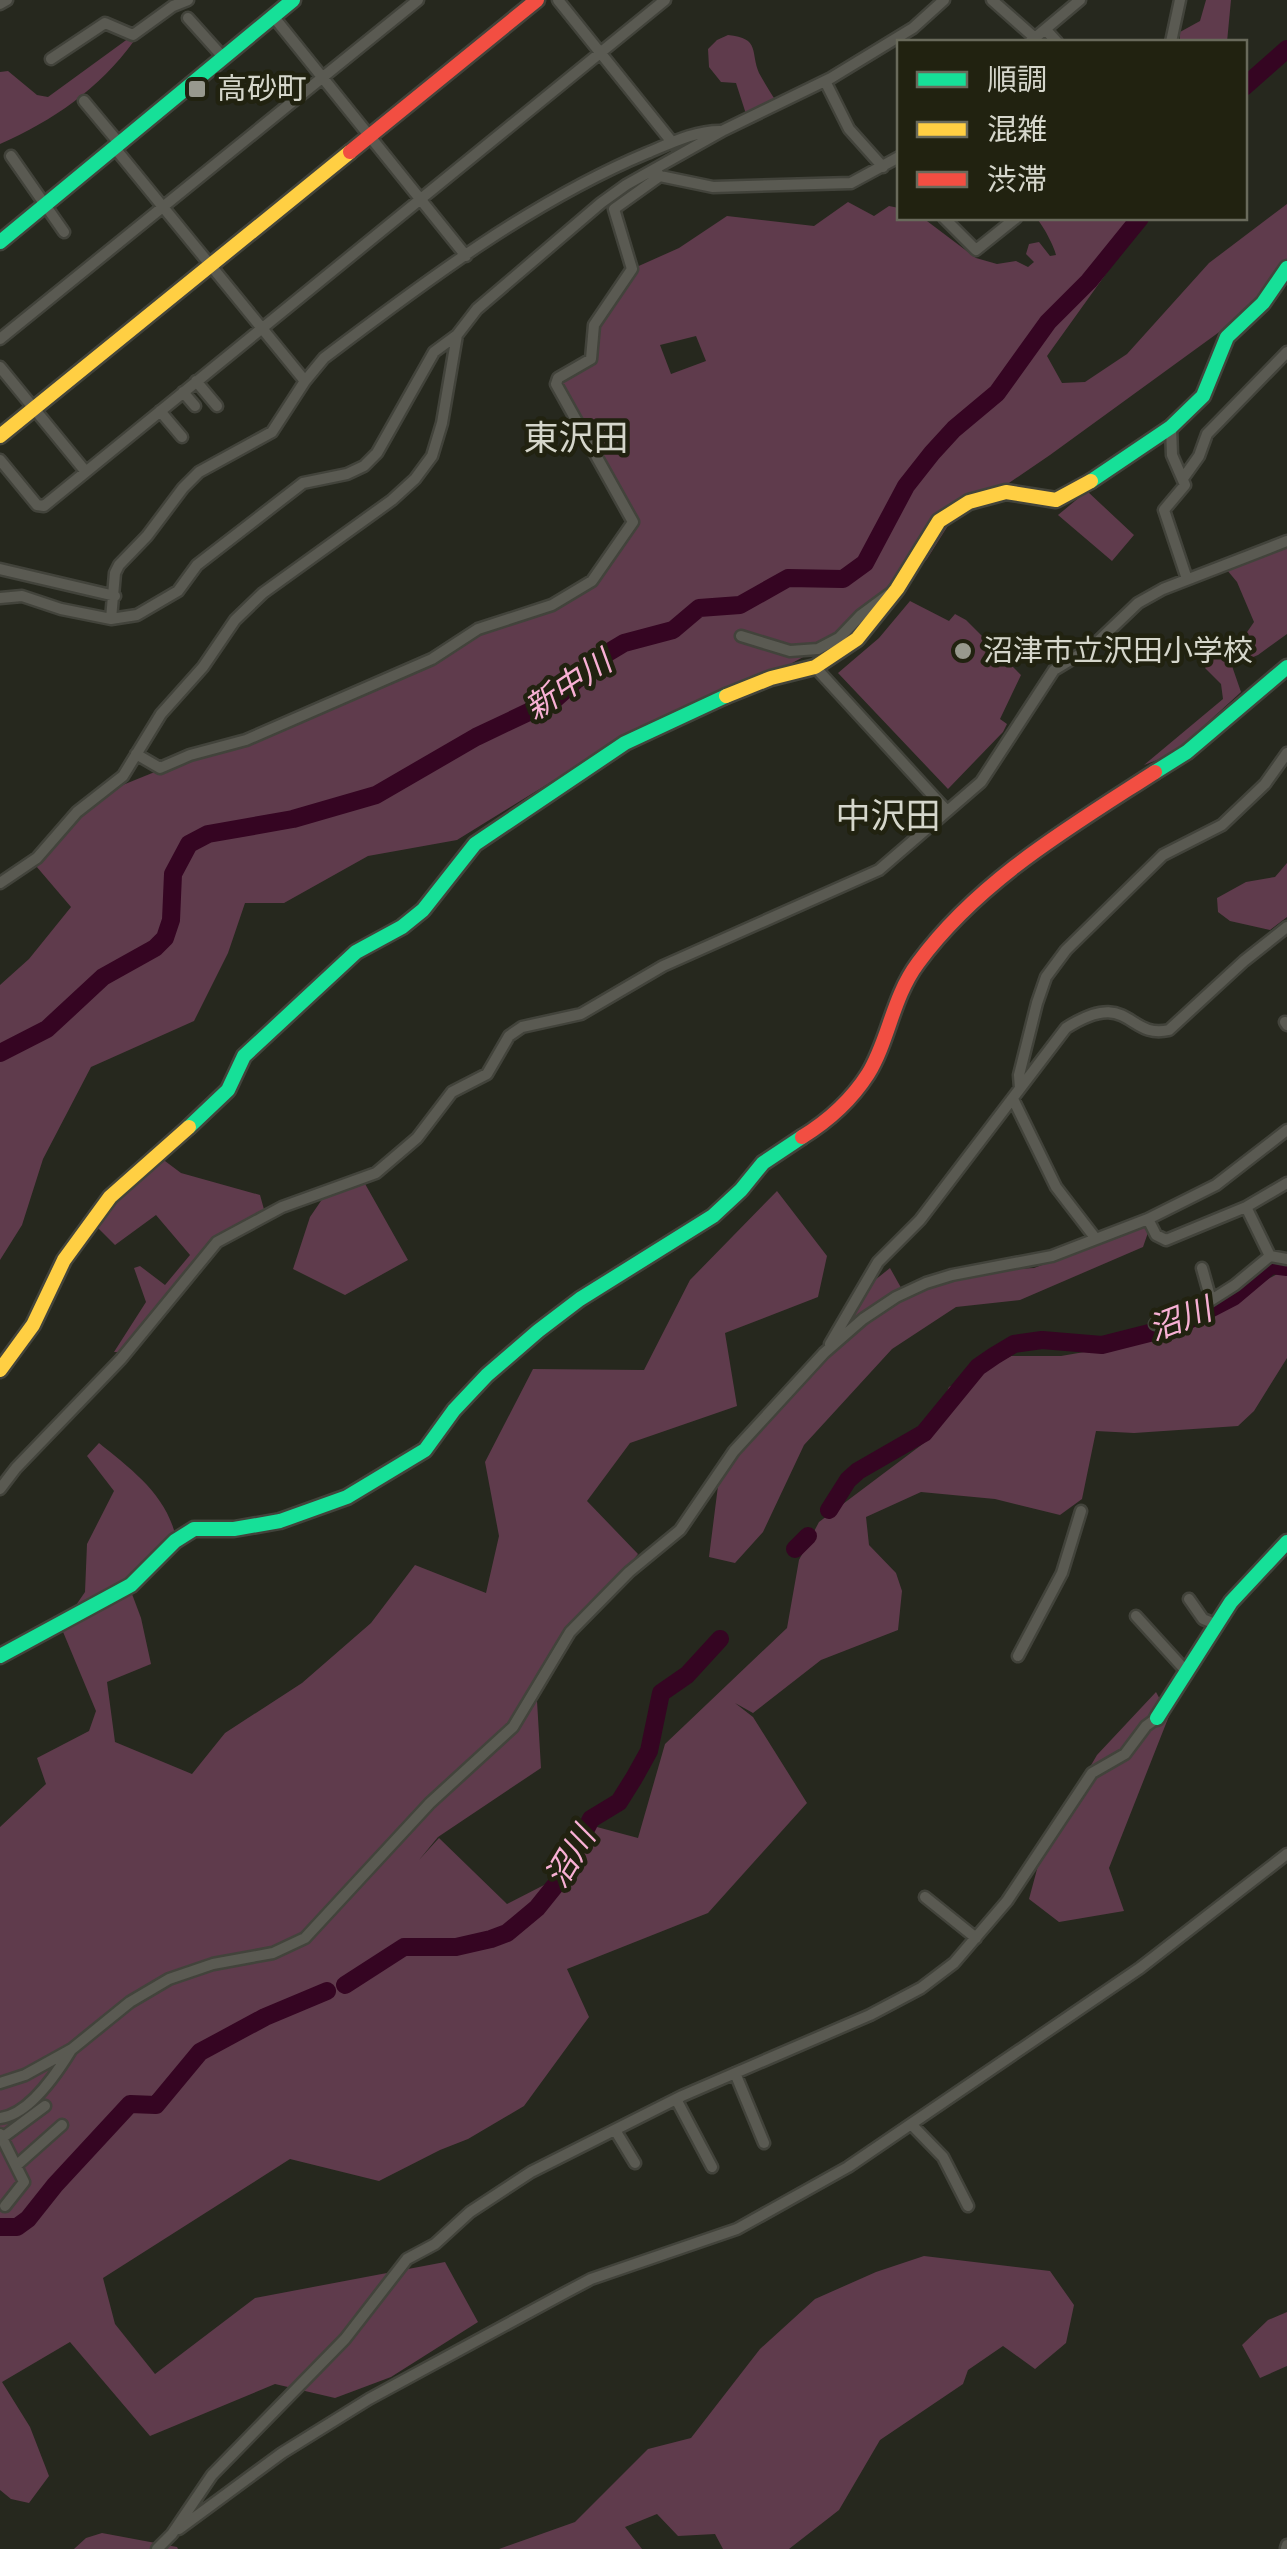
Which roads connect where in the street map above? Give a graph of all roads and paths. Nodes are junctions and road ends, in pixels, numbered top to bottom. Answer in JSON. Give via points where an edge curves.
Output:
{"nodes":[{"id":1,"x":7,"y":0,"type":"edge"},
{"id":2,"x":188,"y":0,"type":"edge"},
{"id":3,"x":293,"y":0,"type":"edge"},
{"id":4,"x":418,"y":0,"type":"edge"},
{"id":5,"x":537,"y":0,"type":"edge"},
{"id":6,"x":558,"y":0,"type":"edge"},
{"id":7,"x":664,"y":0,"type":"edge"},
{"id":8,"x":944,"y":0,"type":"edge"},
{"id":9,"x":992,"y":0,"type":"edge"},
{"id":10,"x":1080,"y":0,"type":"edge"},
{"id":11,"x":1180,"y":0,"type":"edge"},
{"id":12,"x":0,"y":4,"type":"edge"},
{"id":13,"x":273,"y":16,"type":"junction"},
{"id":14,"x":188,"y":18,"type":"dead end"},
{"id":15,"x":1046,"y":30,"type":"junction"},
{"id":16,"x":1032,"y":40,"type":"edge"},
{"id":17,"x":1056,"y":40,"type":"edge"},
{"id":18,"x":1171,"y":40,"type":"edge"},
{"id":19,"x":601,"y":52,"type":"junction"},
{"id":20,"x":223,"y":57,"type":"junction"},
{"id":21,"x":51,"y":59,"type":"dead end"},
{"id":22,"x":323,"y":77,"type":"junction"},
{"id":23,"x":825,"y":82,"type":"junction"},
{"id":24,"x":84,"y":101,"type":"dead end"},
{"id":25,"x":724,"y":130,"type":"junction"},
{"id":26,"x":370,"y":136,"type":"junction"},
{"id":27,"x":672,"y":142,"type":"junction"},
{"id":28,"x":117,"y":145,"type":"junction"},
{"id":29,"x":11,"y":156,"type":"dead end"},
{"id":30,"x":894,"y":163,"type":"edge"},
{"id":31,"x":658,"y":173,"type":"junction"},
{"id":32,"x":422,"y":199,"type":"junction"},
{"id":33,"x":46,"y":203,"type":"junction"},
{"id":34,"x":163,"y":208,"type":"junction"},
{"id":35,"x":946,"y":220,"type":"edge"},
{"id":36,"x":1014,"y":220,"type":"edge"},
{"id":37,"x":64,"y":232,"type":"dead end"},
{"id":38,"x":2,"y":235,"type":"edge"},
{"id":39,"x":466,"y":256,"type":"junction"},
{"id":40,"x":211,"y":265,"type":"junction"},
{"id":41,"x":1287,"y":268,"type":"edge"},
{"id":42,"x":261,"y":327,"type":"junction"},
{"id":43,"x":457,"y":335,"type":"junction"},
{"id":44,"x":0,"y":339,"type":"edge"},
{"id":45,"x":1287,"y":352,"type":"edge"},
{"id":46,"x":0,"y":367,"type":"edge"},
{"id":47,"x":196,"y":381,"type":"junction"},
{"id":48,"x":305,"y":381,"type":"junction"},
{"id":49,"x":183,"y":392,"type":"junction"},
{"id":50,"x":194,"y":406,"type":"dead end"},
{"id":51,"x":217,"y":406,"type":"dead end"},
{"id":52,"x":33,"y":410,"type":"junction"},
{"id":53,"x":160,"y":411,"type":"junction"},
{"id":54,"x":1171,"y":427,"type":"junction"},
{"id":55,"x":0,"y":436,"type":"edge"},
{"id":56,"x":182,"y":437,"type":"dead end"},
{"id":57,"x":0,"y":460,"type":"edge"},
{"id":58,"x":86,"y":472,"type":"junction"},
{"id":59,"x":1184,"y":477,"type":"junction"},
{"id":60,"x":1287,"y":542,"type":"edge"},
{"id":61,"x":0,"y":568,"type":"edge"},
{"id":62,"x":1186,"y":579,"type":"junction"},
{"id":63,"x":897,"y":589,"type":"junction"},
{"id":64,"x":115,"y":596,"type":"junction"},
{"id":65,"x":0,"y":598,"type":"edge"},
{"id":66,"x":111,"y":620,"type":"junction"},
{"id":67,"x":740,"y":636,"type":"dead end"},
{"id":68,"x":815,"y":667,"type":"junction"},
{"id":69,"x":1287,"y":667,"type":"edge"},
{"id":70,"x":1287,"y":753,"type":"edge"},
{"id":71,"x":136,"y":754,"type":"junction"},
{"id":72,"x":1282,"y":771,"type":"edge"},
{"id":73,"x":947,"y":810,"type":"junction"},
{"id":74,"x":0,"y":883,"type":"edge"},
{"id":75,"x":1287,"y":927,"type":"edge"},
{"id":76,"x":1016,"y":1094,"type":"junction"},
{"id":77,"x":1287,"y":1130,"type":"edge"},
{"id":78,"x":1287,"y":1184,"type":"edge"},
{"id":79,"x":1246,"y":1207,"type":"junction"},
{"id":80,"x":1148,"y":1219,"type":"junction"},
{"id":81,"x":1096,"y":1239,"type":"junction"},
{"id":82,"x":1270,"y":1256,"type":"junction"},
{"id":83,"x":1287,"y":1259,"type":"edge"},
{"id":84,"x":1202,"y":1268,"type":"dead end"},
{"id":85,"x":1211,"y":1300,"type":"junction"},
{"id":86,"x":1155,"y":1324,"type":"dead end"},
{"id":87,"x":824,"y":1354,"type":"junction"},
{"id":88,"x":0,"y":1370,"type":"edge"},
{"id":89,"x":0,"y":1489,"type":"edge"},
{"id":90,"x":1081,"y":1511,"type":"dead end"},
{"id":91,"x":1287,"y":1542,"type":"edge"},
{"id":92,"x":1189,"y":1600,"type":"dead end"},
{"id":93,"x":1136,"y":1616,"type":"dead end"},
{"id":94,"x":1215,"y":1624,"type":"junction"},
{"id":95,"x":0,"y":1656,"type":"edge"},
{"id":96,"x":1018,"y":1656,"type":"dead end"},
{"id":97,"x":1186,"y":1672,"type":"junction"},
{"id":98,"x":1158,"y":1718,"type":"joint"},
{"id":99,"x":1287,"y":1854,"type":"edge"},
{"id":100,"x":925,"y":1897,"type":"dead end"},
{"id":101,"x":976,"y":1938,"type":"junction"},
{"id":102,"x":72,"y":2049,"type":"junction"},
{"id":103,"x":734,"y":2074,"type":"junction"},
{"id":104,"x":0,"y":2083,"type":"edge"},
{"id":105,"x":676,"y":2099,"type":"junction"},
{"id":106,"x":45,"y":2106,"type":"dead end"},
{"id":107,"x":0,"y":2118,"type":"edge"},
{"id":108,"x":911,"y":2124,"type":"junction"},
{"id":109,"x":62,"y":2125,"type":"dead end"},
{"id":110,"x":615,"y":2130,"type":"junction"},
{"id":111,"x":1,"y":2136,"type":"edge"},
{"id":112,"x":764,"y":2142,"type":"dead end"},
{"id":113,"x":635,"y":2164,"type":"dead end"},
{"id":114,"x":17,"y":2166,"type":"junction"},
{"id":115,"x":712,"y":2167,"type":"dead end"},
{"id":116,"x":5,"y":2206,"type":"dead end"},
{"id":117,"x":968,"y":2206,"type":"dead end"},
{"id":118,"x":172,"y":2534,"type":"junction"},
{"id":119,"x":157,"y":2549,"type":"edge"}],
"edges":[{"from":1,"to":12,"type":"street"},
{"from":2,"to":21,"type":"street","via":[[134,35],[105,22]]},
{"from":3,"to":13,"type":"street"},
{"from":4,"to":22,"type":"street"},
{"from":5,"to":26,"type":"street"},
{"from":6,"to":19,"type":"street"},
{"from":7,"to":19,"type":"street"},
{"from":8,"to":23,"type":"street","via":[[913,28]]},
{"from":9,"to":16,"type":"street"},
{"from":10,"to":15,"type":"street"},
{"from":11,"to":18,"type":"street"},
{"from":13,"to":20,"type":"street"},
{"from":13,"to":22,"type":"street"},
{"from":14,"to":20,"type":"street"},
{"from":15,"to":16,"type":"street"},
{"from":15,"to":17,"type":"street"},
{"from":19,"to":27,"type":"street"},
{"from":19,"to":32,"type":"street"},
{"from":20,"to":28,"type":"street"},
{"from":22,"to":26,"type":"street"},
{"from":22,"to":34,"type":"street"},
{"from":23,"to":25,"type":"street"},
{"from":23,"to":30,"type":"street","via":[[849,129]]},
{"from":24,"to":28,"type":"street"},
{"from":25,"to":27,"type":"street"},
{"from":25,"to":31,"type":"street"},
{"from":26,"to":32,"type":"street"},
{"from":26,"to":40,"type":"street"},
{"from":27,"to":39,"type":"street","via":[[518,220]]},
{"from":28,"to":33,"type":"street"},
{"from":28,"to":34,"type":"street"},
{"from":29,"to":33,"type":"street"},
{"from":30,"to":31,"type":"street","via":[[851,183],[794,186],[713,187]]},
{"from":31,"to":43,"type":"street","via":[[601,203]]},
{"from":31,"to":71,"type":"street","via":[[614,209],[632,269],[594,325],[591,360],[556,384],[633,522],[592,581],[552,605],[502,619],[432,659],[246,740],[160,768]]},
{"from":32,"to":39,"type":"street"},
{"from":32,"to":42,"type":"street"},
{"from":33,"to":37,"type":"street"},
{"from":33,"to":38,"type":"street"},
{"from":34,"to":40,"type":"street"},
{"from":34,"to":44,"type":"street"},
{"from":35,"to":36,"type":"street","via":[[976,250]]},
{"from":39,"to":48,"type":"street","via":[[324,358]]},
{"from":40,"to":42,"type":"street"},
{"from":40,"to":52,"type":"street"},
{"from":41,"to":54,"type":"street","via":[[1227,337],[1202,396]]},
{"from":42,"to":47,"type":"street"},
{"from":42,"to":48,"type":"street"},
{"from":43,"to":66,"type":"street","via":[[434,352],[364,466],[303,483],[197,565],[178,591],[137,615]]},
{"from":43,"to":71,"type":"street","via":[[437,440],[415,479],[235,620]]},
{"from":45,"to":59,"type":"street","via":[[1207,434]]},
{"from":46,"to":52,"type":"street"},
{"from":47,"to":49,"type":"street"},
{"from":47,"to":51,"type":"street"},
{"from":48,"to":64,"type":"street","via":[[272,432],[182,488],[119,564]]},
{"from":49,"to":50,"type":"street"},
{"from":49,"to":53,"type":"street"},
{"from":52,"to":55,"type":"street"},
{"from":52,"to":58,"type":"street"},
{"from":53,"to":56,"type":"street"},
{"from":53,"to":58,"type":"street"},
{"from":54,"to":59,"type":"street","via":[[1172,455]]},
{"from":54,"to":63,"type":"street","via":[[1056,500],[1006,492],[969,502],[939,521]]},
{"from":57,"to":58,"type":"street","via":[[37,506]]},
{"from":59,"to":62,"type":"street","via":[[1185,485],[1164,510]]},
{"from":60,"to":62,"type":"street"},
{"from":61,"to":64,"type":"street"},
{"from":62,"to":73,"type":"street","via":[[1138,603],[1092,647],[1054,670],[981,782]]},
{"from":63,"to":67,"type":"street","via":[[818,649],[790,651]]},
{"from":63,"to":68,"type":"street","via":[[857,639]]},
{"from":64,"to":66,"type":"street"},
{"from":65,"to":66,"type":"street","via":[[22,596]]},
{"from":68,"to":73,"type":"street"},
{"from":68,"to":88,"type":"street","via":[[699,706],[624,743],[474,844],[423,910],[356,952],[316,988],[244,1056],[214,1106],[110,1197],[64,1260],[33,1325]]},
{"from":69,"to":95,"type":"street","via":[[1187,752],[989,885],[919,960],[898,994],[868,1072],[841,1107],[762,1164],[714,1216],[538,1331],[487,1375],[425,1450],[347,1496],[280,1521],[194,1529],[99,1606]]},
{"from":70,"to":72,"type":"street"},
{"from":71,"to":74,"type":"street","via":[[123,776],[76,812],[37,858]]},
{"from":72,"to":76,"type":"street","via":[[1222,825],[1163,855],[1066,950],[1046,978]]},
{"from":73,"to":89,"type":"street","via":[[880,870],[663,966],[581,1014],[522,1027],[487,1074],[452,1092],[417,1138],[376,1172],[282,1207],[217,1242],[128,1352]]},
{"from":75,"to":76,"type":"street","via":[[1169,1030],[1108,1010],[1088,1014],[1066,1028]]},
{"from":76,"to":81,"type":"street","via":[[1056,1187]]},
{"from":76,"to":87,"type":"street","via":[[920,1220],[878,1262]]},
{"from":77,"to":80,"type":"street","via":[[1216,1184]]},
{"from":78,"to":79,"type":"street"},
{"from":79,"to":80,"type":"street","via":[[1166,1240]]},
{"from":79,"to":82,"type":"street"},
{"from":80,"to":81,"type":"street"},
{"from":81,"to":87,"type":"street","via":[[1052,1256],[926,1283],[863,1319]]},
{"from":82,"to":83,"type":"street"},
{"from":82,"to":85,"type":"street"},
{"from":84,"to":85,"type":"street"},
{"from":85,"to":86,"type":"street"},
{"from":87,"to":102,"type":"street","via":[[734,1451],[680,1530],[570,1632],[513,1728],[430,1803],[306,1938],[273,1954],[169,1979]]},
{"from":90,"to":96,"type":"street","via":[[1062,1573]]},
{"from":91,"to":94,"type":"street","via":[[1236,1591]]},
{"from":92,"to":94,"type":"street"},
{"from":93,"to":97,"type":"street"},
{"from":94,"to":97,"type":"street"},
{"from":97,"to":98,"type":"street"},
{"from":98,"to":101,"type":"street","via":[[1125,1754],[1092,1773],[1008,1902]]},
{"from":99,"to":108,"type":"street","via":[[1140,1968]]},
{"from":100,"to":101,"type":"street"},
{"from":101,"to":103,"type":"street","via":[[921,1988]]},
{"from":102,"to":104,"type":"street"},
{"from":102,"to":107,"type":"street","via":[[33,2098]]},
{"from":103,"to":105,"type":"street"},
{"from":103,"to":112,"type":"street"},
{"from":105,"to":110,"type":"street"},
{"from":105,"to":115,"type":"street"},
{"from":106,"to":111,"type":"street"},
{"from":108,"to":117,"type":"street","via":[[943,2157]]},
{"from":108,"to":118,"type":"street","via":[[737,2229],[591,2280],[370,2399],[282,2452]]},
{"from":109,"to":114,"type":"street"},
{"from":110,"to":113,"type":"street"},
{"from":110,"to":118,"type":"street","via":[[500,2190],[436,2244],[407,2259],[346,2339],[212,2475]]},
{"from":111,"to":114,"type":"street"},
{"from":114,"to":116,"type":"street","via":[[24,2182]]},
{"from":118,"to":119,"type":"street"}]}
